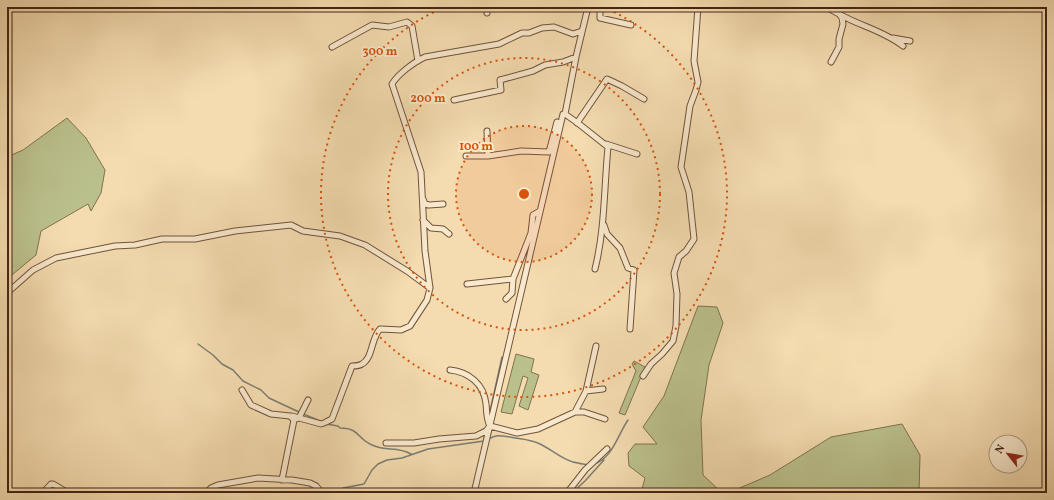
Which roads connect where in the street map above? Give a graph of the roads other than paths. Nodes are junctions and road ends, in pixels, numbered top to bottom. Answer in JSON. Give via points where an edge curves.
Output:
{"nodes":[{"id":1,"x":588,"y":7,"type":"edge"},
{"id":2,"x":600,"y":7,"type":"edge"},
{"id":3,"x":698,"y":7,"type":"edge"},
{"id":4,"x":826,"y":7,"type":"edge"},
{"id":5,"x":839,"y":14,"type":"junction"},
{"id":6,"x":631,"y":25,"type":"dead end"},
{"id":7,"x":582,"y":31,"type":"junction"},
{"id":8,"x":892,"y":38,"type":"junction"},
{"id":9,"x":910,"y":41,"type":"dead end"},
{"id":10,"x":332,"y":46,"type":"dead end"},
{"id":11,"x":903,"y":46,"type":"dead end"},
{"id":12,"x":576,"y":57,"type":"junction"},
{"id":13,"x":418,"y":61,"type":"junction"},
{"id":14,"x":830,"y":62,"type":"dead end"},
{"id":15,"x":454,"y":100,"type":"dead end"},
{"id":16,"x":644,"y":100,"type":"dead end"},
{"id":17,"x":564,"y":114,"type":"junction"},
{"id":18,"x":577,"y":123,"type":"junction"},
{"id":19,"x":486,"y":131,"type":"dead end"},
{"id":20,"x":605,"y":144,"type":"junction"},
{"id":21,"x":637,"y":154,"type":"dead end"},
{"id":22,"x":466,"y":156,"type":"dead end"},
{"id":23,"x":488,"y":156,"type":"junction"},
{"id":24,"x":422,"y":197,"type":"junction"},
{"id":25,"x":444,"y":204,"type":"dead end"},
{"id":26,"x":540,"y":211,"type":"junction"},
{"id":27,"x":423,"y":220,"type":"junction"},
{"id":28,"x":603,"y":220,"type":"junction"},
{"id":29,"x":449,"y":234,"type":"dead end"},
{"id":30,"x":595,"y":269,"type":"dead end"},
{"id":31,"x":514,"y":279,"type":"junction"},
{"id":32,"x":467,"y":284,"type":"dead end"},
{"id":33,"x":430,"y":288,"type":"junction"},
{"id":34,"x":7,"y":294,"type":"edge"},
{"id":35,"x":506,"y":299,"type":"dead end"},
{"id":36,"x":630,"y":328,"type":"dead end"},
{"id":37,"x":596,"y":346,"type":"dead end"},
{"id":38,"x":450,"y":370,"type":"dead end"},
{"id":39,"x":643,"y":376,"type":"dead end"},
{"id":40,"x":603,"y":389,"type":"dead end"},
{"id":41,"x":242,"y":390,"type":"dead end"},
{"id":42,"x":586,"y":391,"type":"junction"},
{"id":43,"x":308,"y":400,"type":"dead end"},
{"id":44,"x":575,"y":412,"type":"junction"},
{"id":45,"x":294,"y":418,"type":"junction"},
{"id":46,"x":605,"y":419,"type":"dead end"},
{"id":47,"x":490,"y":426,"type":"junction"},
{"id":48,"x":386,"y":443,"type":"dead end"},
{"id":49,"x":607,"y":449,"type":"dead end"},
{"id":50,"x":282,"y":480,"type":"junction"},
{"id":51,"x":43,"y":493,"type":"edge"},
{"id":52,"x":68,"y":493,"type":"edge"},
{"id":53,"x":206,"y":493,"type":"edge"},
{"id":54,"x":322,"y":493,"type":"edge"},
{"id":55,"x":474,"y":493,"type":"edge"},
{"id":56,"x":567,"y":493,"type":"edge"}],
"edges":[{"from":1,"to":7,"type":"street"},
{"from":2,"to":6,"type":"street","via":[[600,18]]},
{"from":3,"to":39,"type":"street","via":[[694,61],[698,82],[690,106],[681,167],[689,192],[694,239],[679,257],[674,273],[677,294],[673,341]]},
{"from":4,"to":5,"type":"street"},
{"from":5,"to":8,"type":"street"},
{"from":5,"to":14,"type":"street","via":[[843,29],[839,47]]},
{"from":7,"to":12,"type":"street"},
{"from":7,"to":13,"type":"street","via":[[573,34],[554,27],[542,28],[522,33],[499,44],[425,57]]},
{"from":8,"to":9,"type":"street"},
{"from":8,"to":11,"type":"street"},
{"from":10,"to":13,"type":"street","via":[[372,25],[389,27],[407,22],[412,26]]},
{"from":12,"to":15,"type":"street","via":[[500,80],[501,90]]},
{"from":12,"to":17,"type":"street"},
{"from":13,"to":24,"type":"street","via":[[392,84],[420,172]]},
{"from":16,"to":18,"type":"street","via":[[607,79]]},
{"from":17,"to":18,"type":"street"},
{"from":17,"to":23,"type":"street","via":[[559,116],[550,152],[521,151]]},
{"from":17,"to":26,"type":"street"},
{"from":18,"to":20,"type":"street"},
{"from":19,"to":23,"type":"street"},
{"from":20,"to":21,"type":"street"},
{"from":20,"to":28,"type":"street","via":[[608,147]]},
{"from":22,"to":23,"type":"street"},
{"from":24,"to":25,"type":"street","via":[[425,204]]},
{"from":24,"to":27,"type":"street"},
{"from":26,"to":31,"type":"street","via":[[533,215],[531,233]]},
{"from":26,"to":47,"type":"street"},
{"from":27,"to":29,"type":"street","via":[[431,228],[443,229]]},
{"from":27,"to":33,"type":"street"},
{"from":28,"to":30,"type":"street"},
{"from":28,"to":36,"type":"street","via":[[607,234],[620,248],[628,268],[634,270]]},
{"from":31,"to":32,"type":"street"},
{"from":31,"to":35,"type":"street","via":[[512,293]]},
{"from":33,"to":34,"type":"street","via":[[365,245],[340,236],[302,230],[291,225],[235,231],[195,239],[162,239],[56,258],[32,270]]},
{"from":33,"to":45,"type":"street","via":[[427,300],[410,326],[401,330],[380,329],[376,333],[367,359],[362,364],[352,366],[332,419],[321,424]]},
{"from":37,"to":42,"type":"street"},
{"from":38,"to":47,"type":"street","via":[[460,371],[478,384],[484,396],[486,419]]},
{"from":40,"to":42,"type":"street"},
{"from":41,"to":45,"type":"street","via":[[251,405],[271,414]]},
{"from":42,"to":44,"type":"street"},
{"from":43,"to":45,"type":"street"},
{"from":44,"to":46,"type":"street","via":[[584,412]]},
{"from":44,"to":47,"type":"street","via":[[538,429],[517,433]]},
{"from":45,"to":50,"type":"street"},
{"from":47,"to":48,"type":"street","via":[[476,436],[414,443]]},
{"from":47,"to":55,"type":"street"},
{"from":49,"to":56,"type":"street","via":[[585,470]]},
{"from":50,"to":53,"type":"street","via":[[258,478],[218,485]]},
{"from":50,"to":54,"type":"street","via":[[310,483]]},
{"from":51,"to":52,"type":"street","via":[[51,484]]}]}
